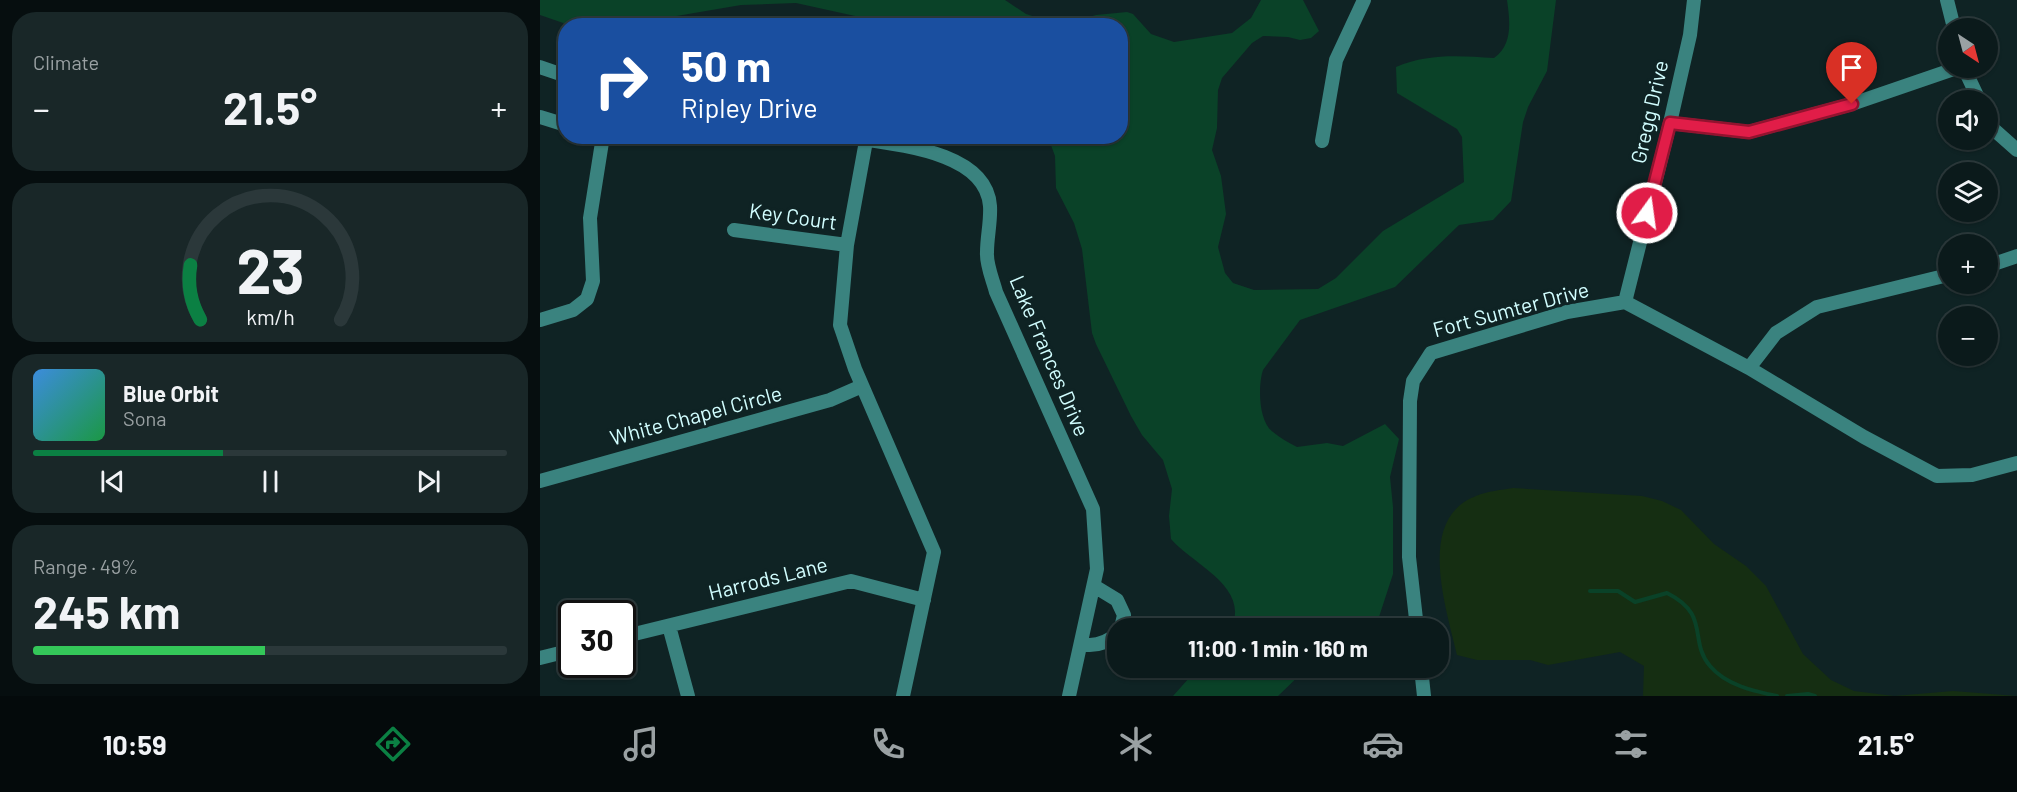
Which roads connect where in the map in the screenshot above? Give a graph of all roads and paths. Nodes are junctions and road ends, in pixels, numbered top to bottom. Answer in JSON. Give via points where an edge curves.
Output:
{"nodes":[{"id":1,"x":1364,"y":0,"type":"edge"},
{"id":2,"x":1695,"y":0,"type":"edge"},
{"id":3,"x":1947,"y":0,"type":"edge"},
{"id":4,"x":1952,"y":18,"type":"edge"},
{"id":5,"x":540,"y":67,"type":"edge"},
{"id":6,"x":558,"y":73,"type":"edge"},
{"id":7,"x":1938,"y":75,"type":"edge"},
{"id":8,"x":540,"y":117,"type":"edge"},
{"id":9,"x":558,"y":122,"type":"edge"},
{"id":10,"x":1670,"y":123,"type":"junction"},
{"id":11,"x":1998,"y":133,"type":"edge"},
{"id":12,"x":1322,"y":141,"type":"dead end"},
{"id":13,"x":602,"y":144,"type":"edge"},
{"id":14,"x":865,"y":144,"type":"edge"},
{"id":15,"x":881,"y":144,"type":"edge"},
{"id":16,"x":2017,"y":150,"type":"edge"},
{"id":17,"x":734,"y":230,"type":"dead end"},
{"id":18,"x":847,"y":245,"type":"junction"},
{"id":19,"x":2017,"y":256,"type":"edge"},
{"id":20,"x":1998,"y":263,"type":"edge"},
{"id":21,"x":1938,"y":277,"type":"edge"},
{"id":22,"x":1624,"y":302,"type":"junction"},
{"id":23,"x":540,"y":320,"type":"edge"},
{"id":24,"x":1749,"y":368,"type":"junction"},
{"id":25,"x":862,"y":386,"type":"junction"},
{"id":26,"x":2017,"y":463,"type":"edge"},
{"id":27,"x":540,"y":481,"type":"edge"},
{"id":28,"x":1094,"y":586,"type":"junction"},
{"id":29,"x":924,"y":600,"type":"junction"},
{"id":30,"x":1123,"y":618,"type":"edge"},
{"id":31,"x":1416,"y":618,"type":"edge"},
{"id":32,"x":669,"y":626,"type":"junction"},
{"id":33,"x":636,"y":634,"type":"edge"},
{"id":34,"x":1107,"y":640,"type":"edge"},
{"id":35,"x":1081,"y":644,"type":"junction"},
{"id":36,"x":558,"y":654,"type":"edge"},
{"id":37,"x":540,"y":658,"type":"edge"},
{"id":38,"x":1422,"y":678,"type":"edge"},
{"id":39,"x":688,"y":696,"type":"edge"},
{"id":40,"x":903,"y":696,"type":"edge"},
{"id":41,"x":1069,"y":696,"type":"edge"},
{"id":42,"x":1424,"y":696,"type":"edge"}],
"edges":[{"from":1,"to":12,"type":"street","via":[[1336,60]]},
{"from":2,"to":10,"type":"street","name":"Gregg Drive"},
{"from":3,"to":4,"type":"street"},
{"from":5,"to":6,"type":"street"},
{"from":7,"to":10,"type":"street","via":[[1852,104],[1749,132]]},
{"from":8,"to":9,"type":"street"},
{"from":10,"to":22,"type":"street","name":"Gregg Drive"},
{"from":11,"to":16,"type":"street"},
{"from":13,"to":23,"type":"street","via":[[590,218],[593,281],[587,299],[573,310]]},
{"from":14,"to":18,"type":"street"},
{"from":15,"to":28,"type":"street","name":"Lake Frances Drive","via":[[954,159],[971,170],[987,189],[990,206],[986,255],[996,292],[1093,509],[1097,569]]},
{"from":17,"to":18,"type":"street","name":"Key Court"},
{"from":18,"to":25,"type":"street","via":[[840,325]]},
{"from":19,"to":20,"type":"street"},
{"from":21,"to":24,"type":"street","via":[[1817,307],[1776,333]]},
{"from":22,"to":24,"type":"street"},
{"from":22,"to":31,"type":"street","name":"Fort Sumter Drive","via":[[1567,312],[1431,353],[1420,366],[1410,401],[1409,557]]},
{"from":24,"to":26,"type":"street","via":[[1937,476],[1972,475]]},
{"from":25,"to":27,"type":"street","name":"White Chapel Circle","via":[[830,400]]},
{"from":25,"to":29,"type":"street","via":[[934,552]]},
{"from":28,"to":30,"type":"street","via":[[1117,600]]},
{"from":28,"to":35,"type":"street","name":"Lake Frances Drive"},
{"from":29,"to":32,"type":"street","name":"Harrods Lane","via":[[851,580]]},
{"from":29,"to":40,"type":"street"},
{"from":32,"to":33,"type":"street","name":"Harrods Lane"},
{"from":32,"to":39,"type":"street"},
{"from":34,"to":35,"type":"street","via":[[1093,646]]},
{"from":35,"to":41,"type":"street","name":"Lake Frances Drive"},
{"from":36,"to":37,"type":"street"},
{"from":38,"to":42,"type":"street"}]}
